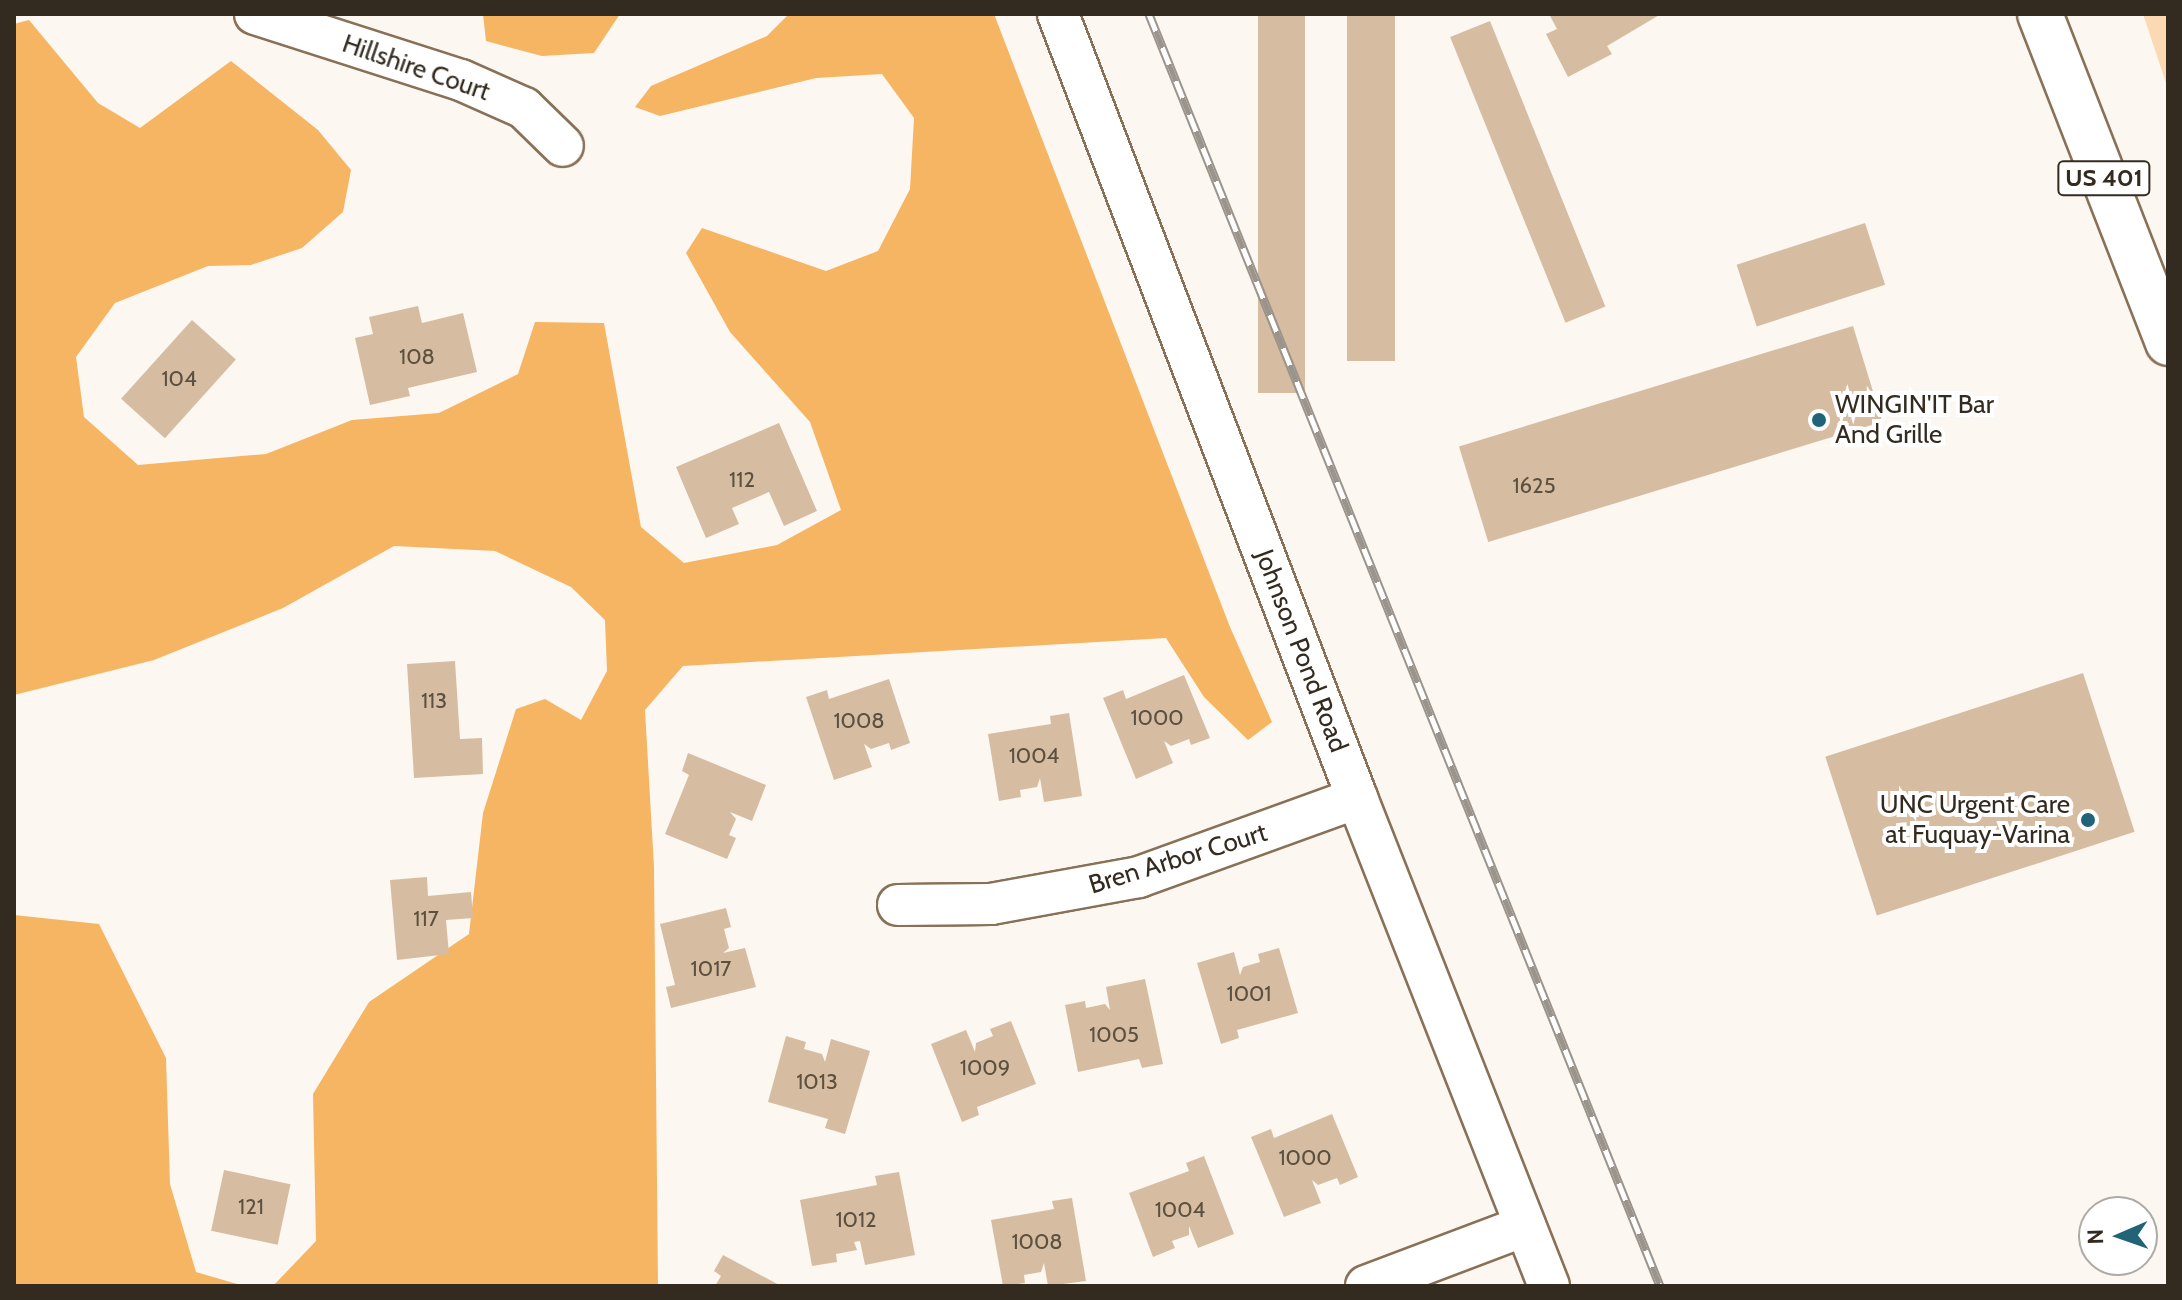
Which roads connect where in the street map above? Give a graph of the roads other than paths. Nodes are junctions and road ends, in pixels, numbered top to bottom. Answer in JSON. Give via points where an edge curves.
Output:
{"nodes":[{"id":1,"x":255,"y":14,"type":"edge"},
{"id":2,"x":1058,"y":14,"type":"edge"},
{"id":3,"x":2040,"y":14,"type":"edge"},
{"id":4,"x":563,"y":146,"type":"dead end"},
{"id":5,"x":2168,"y":343,"type":"edge"},
{"id":6,"x":1357,"y":798,"type":"junction"},
{"id":7,"x":898,"y":905,"type":"dead end"},
{"id":8,"x":1525,"y":1226,"type":"junction"},
{"id":9,"x":1366,"y":1286,"type":"edge"},
{"id":10,"x":1549,"y":1286,"type":"edge"}],
"edges":[{"from":1,"to":4,"type":"street","name":"Hillshire Court","via":[[461,80],[524,108]]},
{"from":2,"to":6,"type":"street","name":"Johnson Pond Road"},
{"from":3,"to":5,"type":"highway","number":"US 401"},
{"from":6,"to":7,"type":"street","name":"Bren Arbor Court","via":[[1139,877],[991,904]]},
{"from":6,"to":8,"type":"street","name":"Johnson Pond Road"},
{"from":8,"to":9,"type":"street"},
{"from":8,"to":10,"type":"street","name":"Johnson Pond Road"}]}
